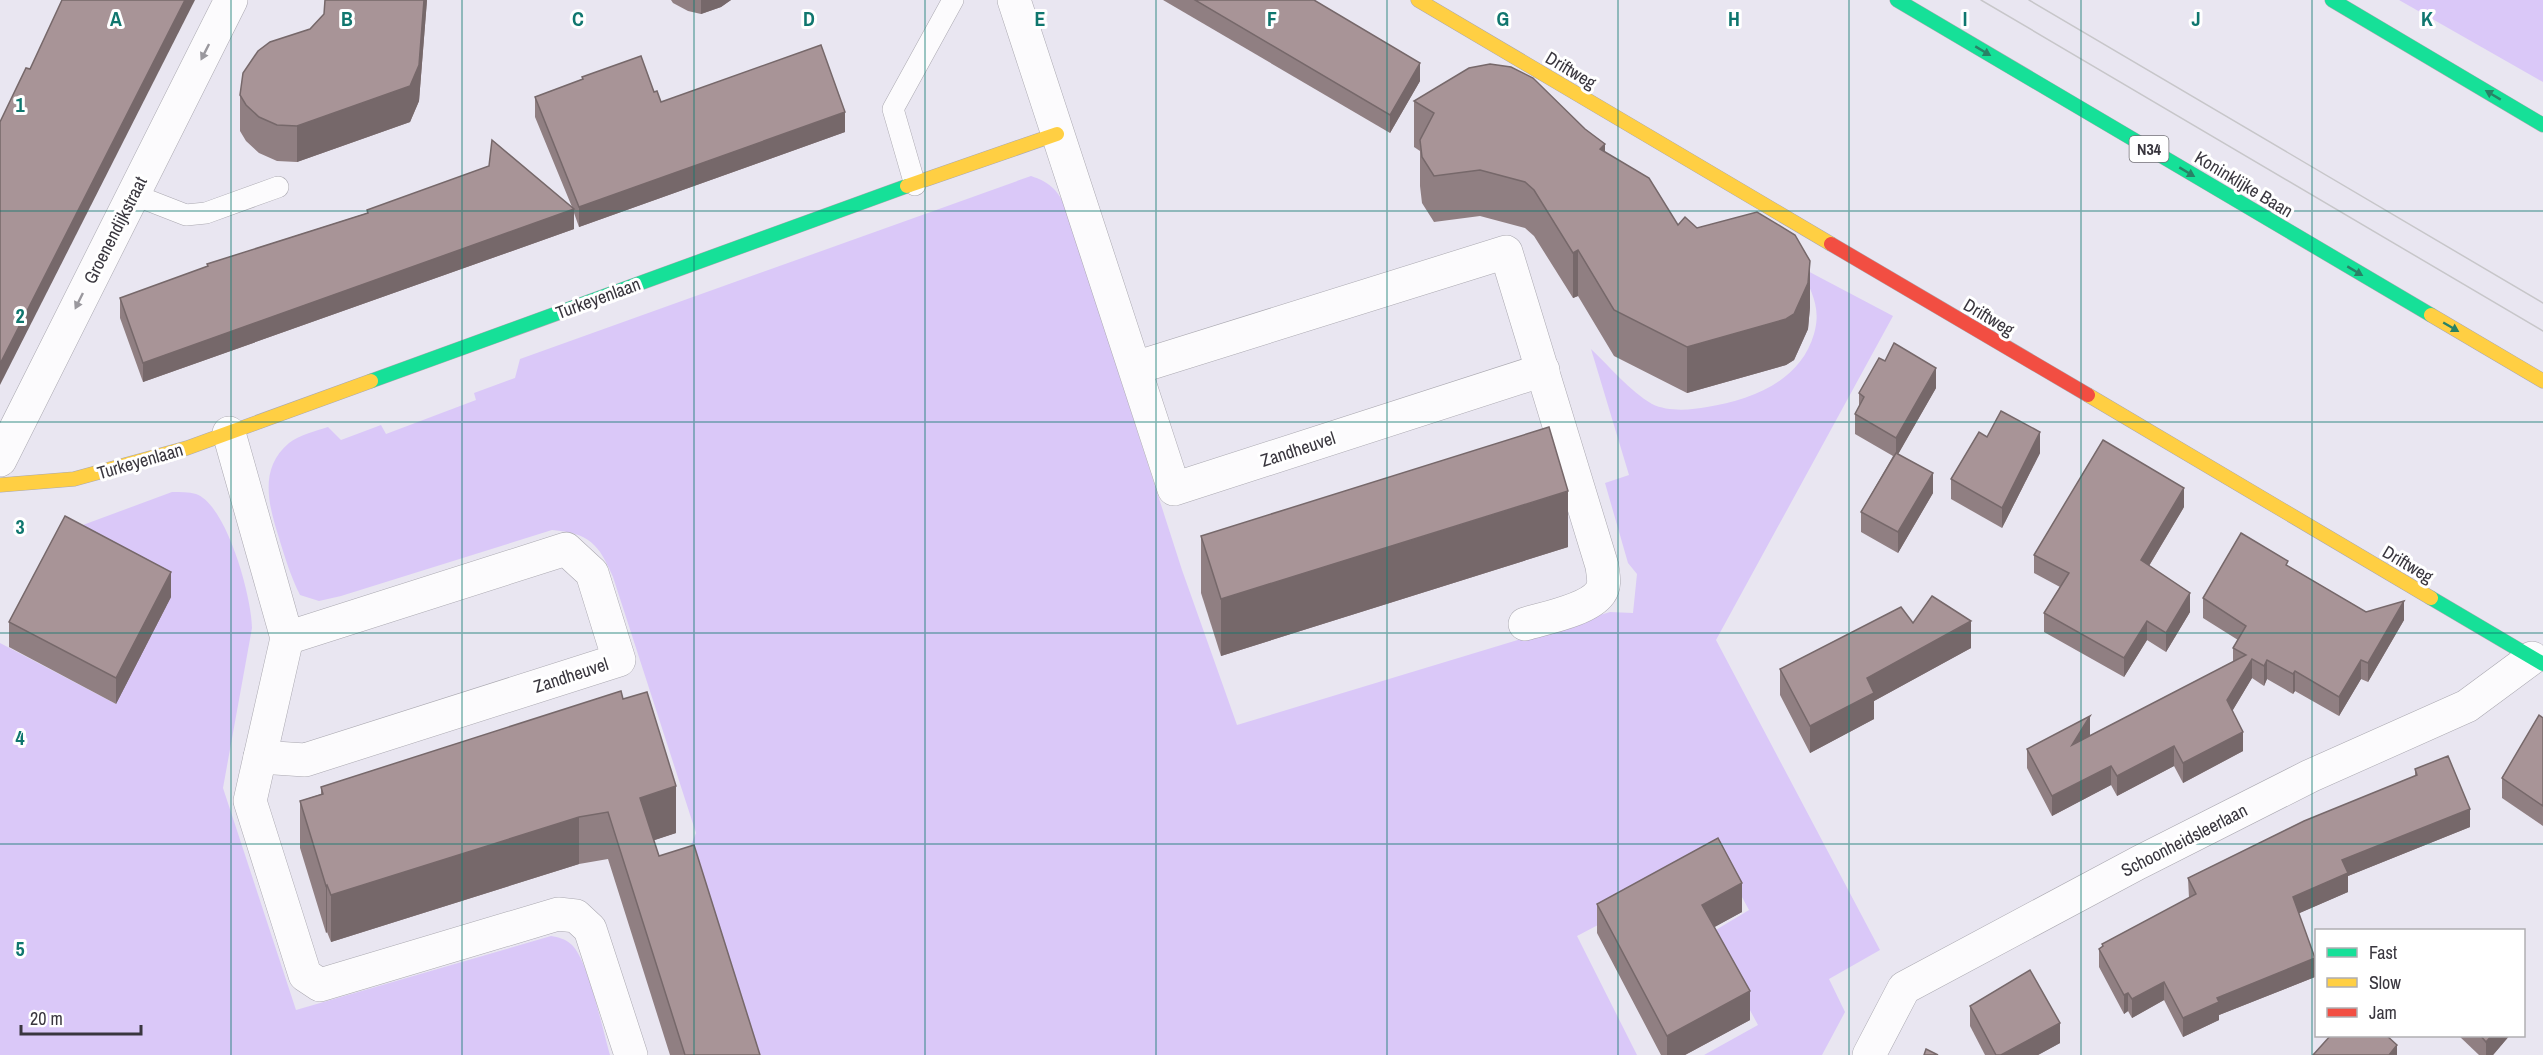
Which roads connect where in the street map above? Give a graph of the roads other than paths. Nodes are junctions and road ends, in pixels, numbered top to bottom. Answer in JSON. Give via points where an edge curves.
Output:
{"nodes":[{"id":1,"x":231,"y":0,"type":"edge"},
{"id":2,"x":952,"y":0,"type":"edge"},
{"id":3,"x":1014,"y":0,"type":"edge"},
{"id":4,"x":1418,"y":0,"type":"edge"},
{"id":5,"x":1897,"y":0,"type":"edge"},
{"id":6,"x":2332,"y":0,"type":"edge"},
{"id":7,"x":2543,"y":125,"type":"edge"},
{"id":8,"x":1057,"y":134,"type":"junction"},
{"id":9,"x":915,"y":185,"type":"junction"},
{"id":10,"x":278,"y":187,"type":"dead end"},
{"id":11,"x":132,"y":194,"type":"junction"},
{"id":12,"x":1135,"y":368,"type":"junction"},
{"id":13,"x":1543,"y":370,"type":"junction"},
{"id":14,"x":2543,"y":381,"type":"edge"},
{"id":15,"x":229,"y":434,"type":"junction"},
{"id":16,"x":0,"y":460,"type":"edge"},
{"id":17,"x":0,"y":485,"type":"edge"},
{"id":18,"x":1526,"y":624,"type":"dead end"},
{"id":19,"x":287,"y":638,"type":"junction"},
{"id":20,"x":2537,"y":661,"type":"edge"},
{"id":21,"x":260,"y":758,"type":"junction"},
{"id":22,"x":631,"y":1055,"type":"edge"},
{"id":23,"x":1869,"y":1055,"type":"edge"}],
"edges":[{"from":1,"to":11,"type":"street","name":"Groenendijkstraat","one_way":true},
{"from":2,"to":9,"type":"lane","via":[[893,109]]},
{"from":3,"to":8,"type":"street"},
{"from":4,"to":20,"type":"street","name":"Driftweg"},
{"from":5,"to":14,"type":"street","name":"Koninklijke Baan","number":"N34","one_way":true},
{"from":7,"to":6,"type":"street","one_way":true},
{"from":8,"to":9,"type":"street","name":"Turkeyenlaan"},
{"from":8,"to":12,"type":"street","name":"Zandheuvel"},
{"from":9,"to":15,"type":"street","name":"Turkeyenlaan"},
{"from":10,"to":11,"type":"lane","via":[[206,213],[186,215]]},
{"from":11,"to":16,"type":"street","name":"Groenendijkstraat","one_way":true},
{"from":12,"to":13,"type":"street","via":[[1506,252]]},
{"from":12,"to":13,"type":"street","name":"Zandheuvel","via":[[1174,489]]},
{"from":13,"to":18,"type":"street","via":[[1605,582],[1602,592],[1592,601]]},
{"from":15,"to":17,"type":"street","name":"Turkeyenlaan","via":[[74,479]]},
{"from":15,"to":19,"type":"street"},
{"from":19,"to":21,"type":"street"},
{"from":19,"to":21,"type":"street","name":"Zandheuvel","via":[[566,549],[592,573],[619,660],[305,760]]},
{"from":20,"to":23,"type":"street","name":"Schoonheidsleerlaan","via":[[2467,706],[2310,776],[2138,862],[1904,988]]},
{"from":21,"to":22,"type":"street","via":[[250,801],[305,975],[320,986],[558,915],[576,916],[590,929]]}]}
